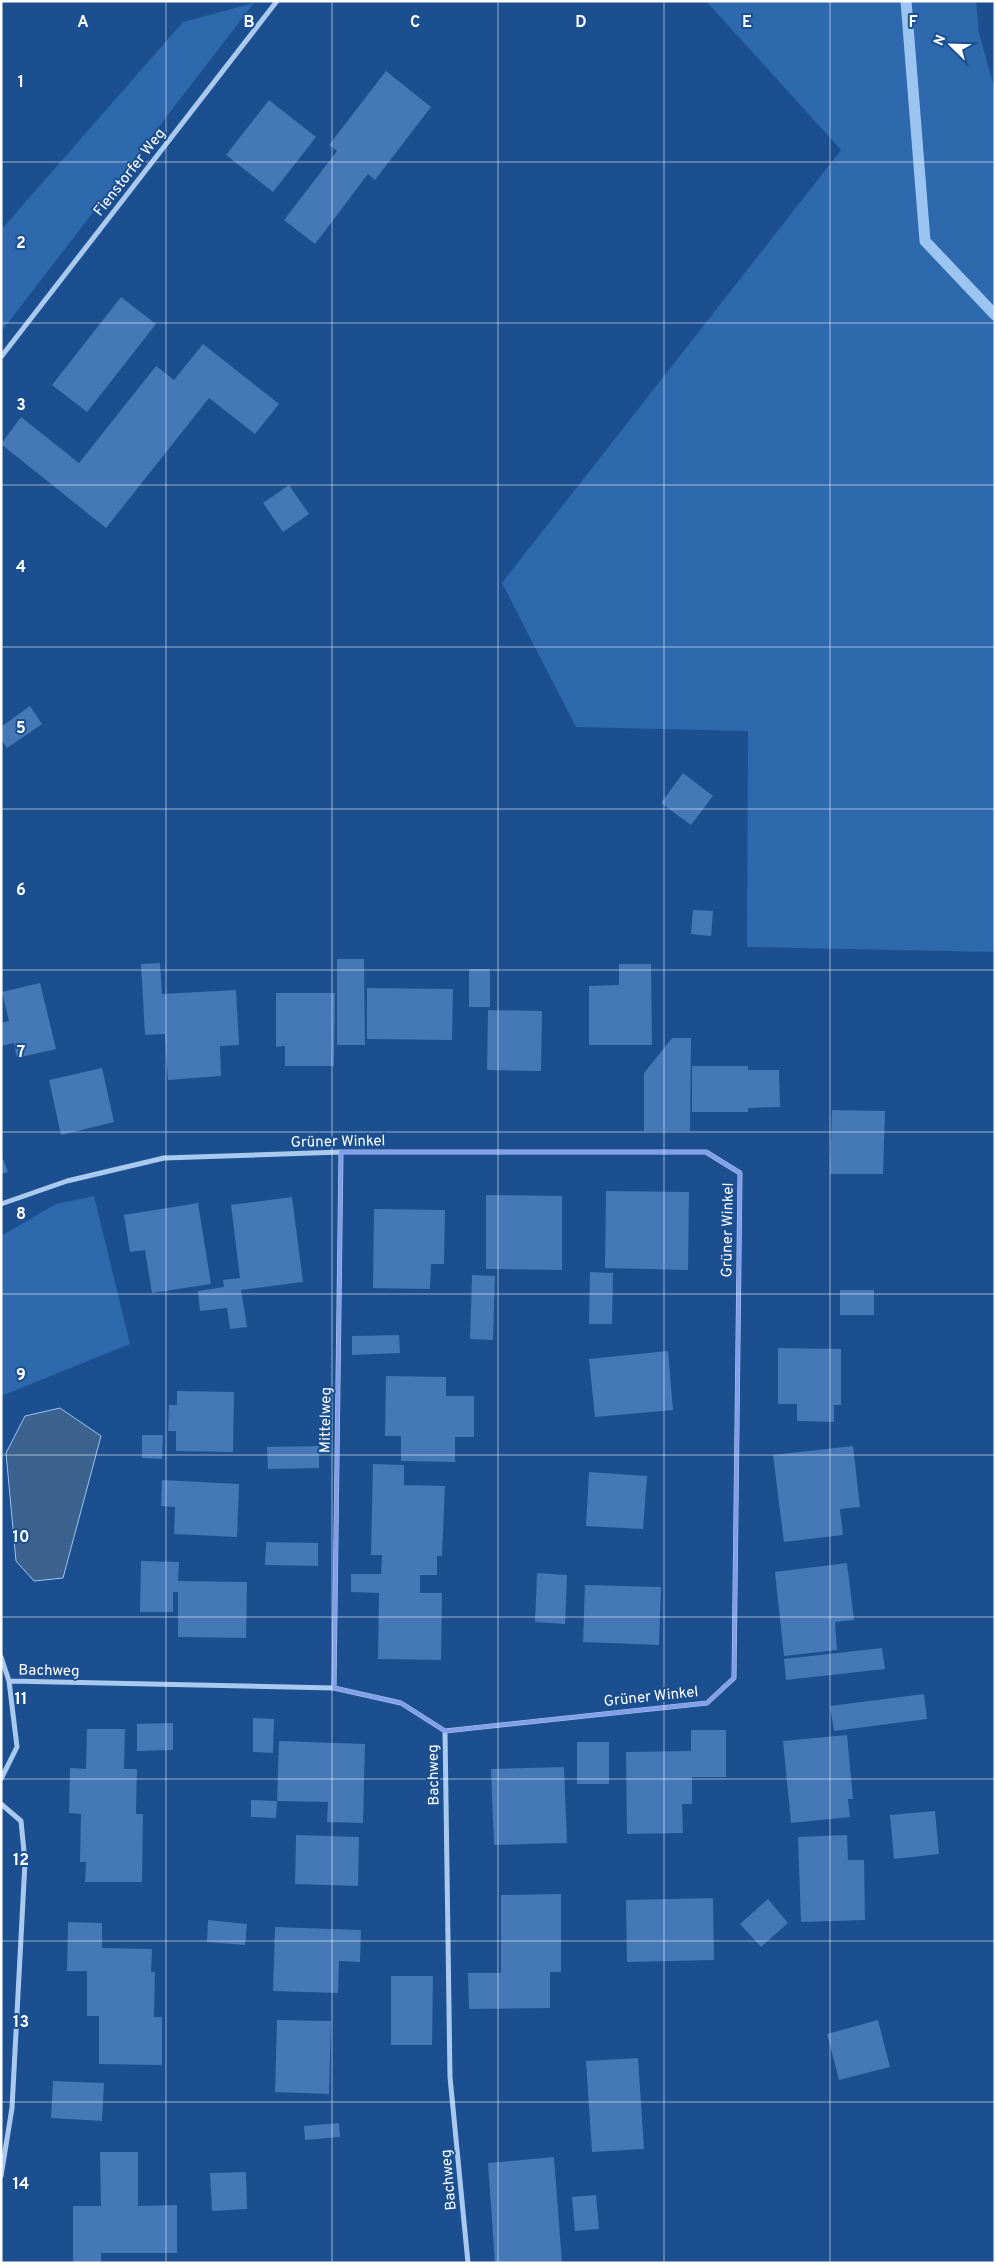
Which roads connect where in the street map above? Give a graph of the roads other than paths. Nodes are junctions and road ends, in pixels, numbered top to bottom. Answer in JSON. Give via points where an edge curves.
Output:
{"nodes":[{"id":1,"x":277,"y":1,"type":"edge"},
{"id":2,"x":1,"y":357,"type":"edge"},
{"id":3,"x":341,"y":1152,"type":"junction"},
{"id":4,"x":1,"y":1204,"type":"edge"},
{"id":5,"x":1,"y":1657,"type":"edge"},
{"id":6,"x":9,"y":1681,"type":"junction"},
{"id":7,"x":334,"y":1688,"type":"junction"},
{"id":8,"x":445,"y":1732,"type":"junction"},
{"id":9,"x":1,"y":1779,"type":"edge"},
{"id":10,"x":1,"y":1804,"type":"edge"},
{"id":11,"x":1,"y":2176,"type":"edge"},
{"id":12,"x":468,"y":2263,"type":"edge"}],
"edges":[{"from":1,"to":2,"type":"street","name":"Fienstorfer Weg"},
{"from":3,"to":4,"type":"street","name":"Grüner Winkel","via":[[164,1158],[67,1181]]},
{"from":3,"to":7,"type":"street","name":"Mittelweg"},
{"from":3,"to":8,"type":"street","name":"Grüner Winkel","via":[[706,1152],[740,1174],[734,1678],[706,1703]]},
{"from":5,"to":6,"type":"street"},
{"from":6,"to":7,"type":"street","name":"Bachweg"},
{"from":6,"to":9,"type":"street","via":[[17,1747]]},
{"from":7,"to":8,"type":"street","name":"Bachweg","via":[[401,1702]]},
{"from":8,"to":12,"type":"street","name":"Bachweg","via":[[450,2077]]},
{"from":10,"to":11,"type":"street","via":[[21,1822],[25,1862],[12,2108]]}]}
